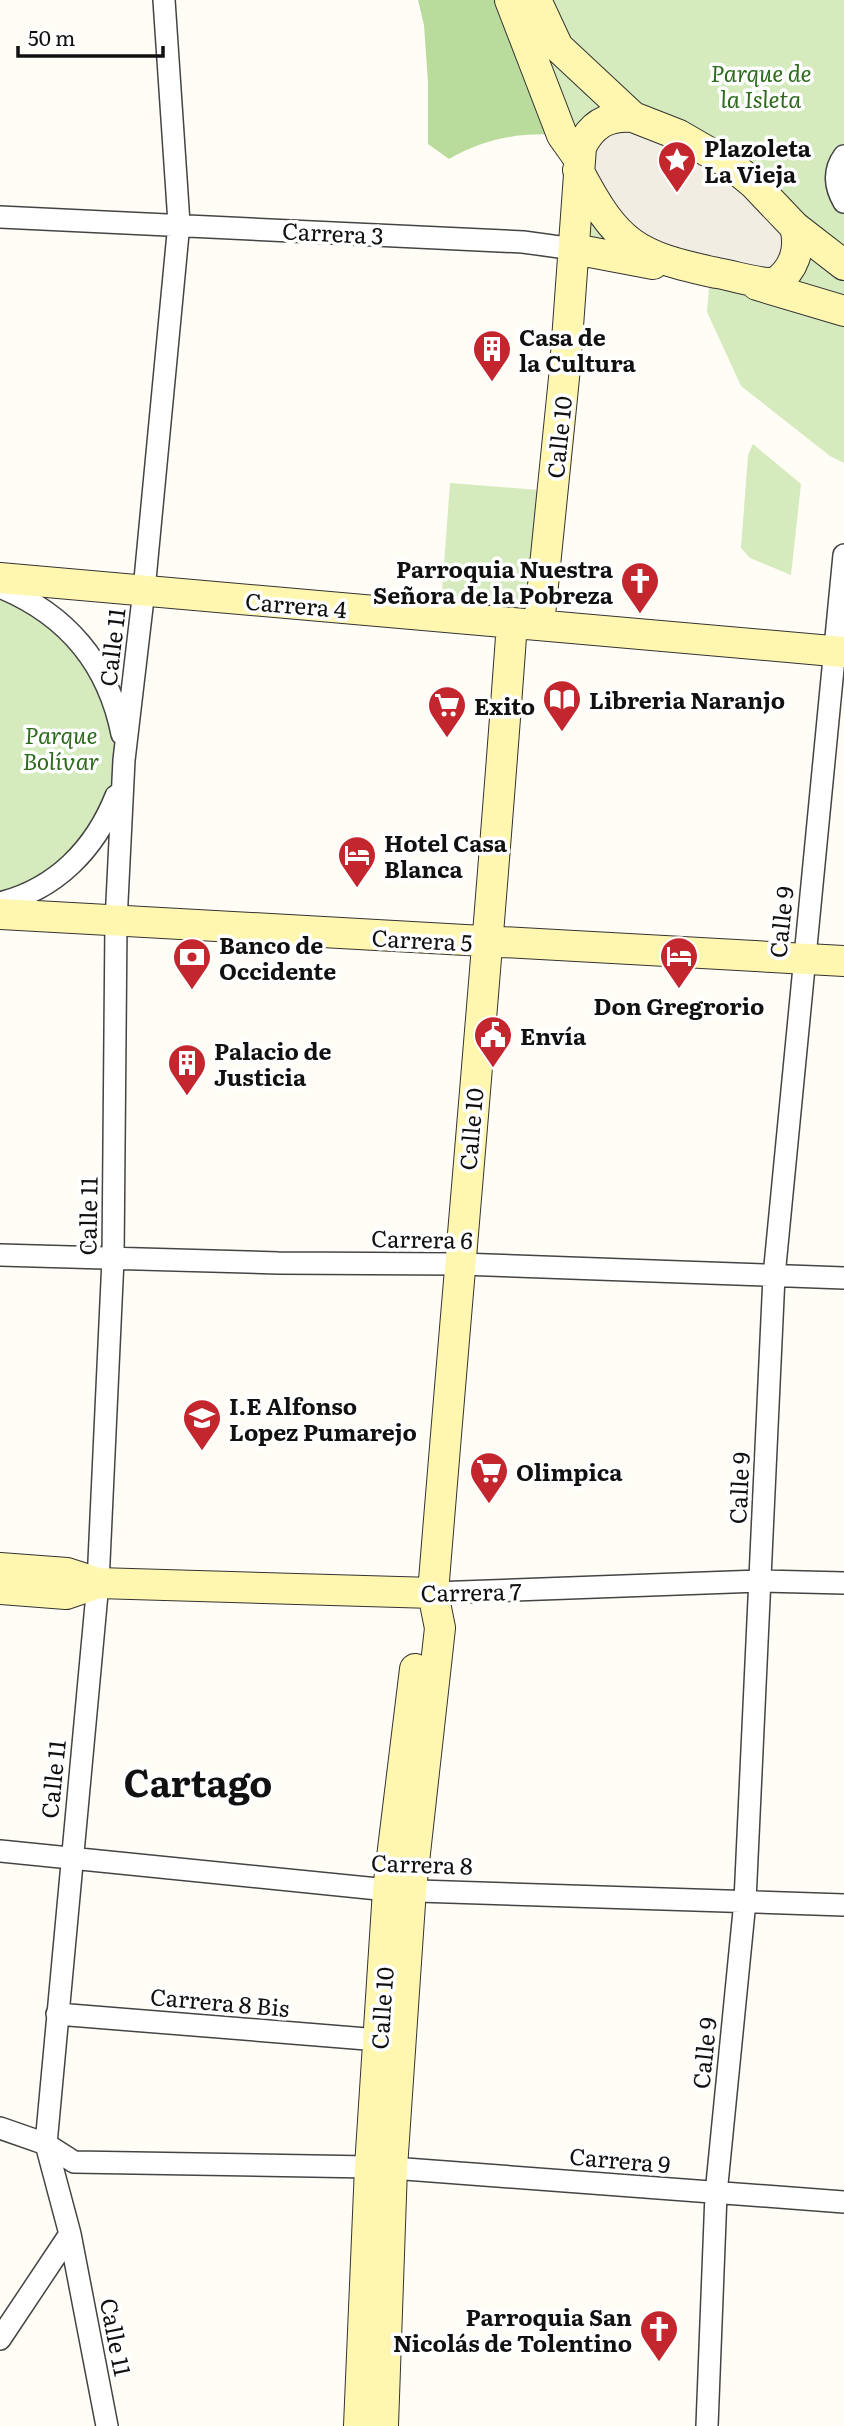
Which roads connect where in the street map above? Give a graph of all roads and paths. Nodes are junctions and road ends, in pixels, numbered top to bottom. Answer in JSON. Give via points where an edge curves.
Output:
{"nodes":[{"id":1,"x":164,"y":0,"type":"edge"},
{"id":2,"x":510,"y":0,"type":"edge"},
{"id":3,"x":536,"y":0,"type":"edge"},
{"id":4,"x":634,"y":117,"type":"junction"},
{"id":5,"x":844,"y":156,"type":"edge"},
{"id":6,"x":578,"y":165,"type":"junction"},
{"id":7,"x":844,"y":202,"type":"edge"},
{"id":8,"x":0,"y":217,"type":"edge"},
{"id":9,"x":179,"y":223,"type":"junction"},
{"id":10,"x":794,"y":227,"type":"junction"},
{"id":11,"x":574,"y":249,"type":"junction"},
{"id":12,"x":844,"y":265,"type":"edge"},
{"id":13,"x":745,"y":280,"type":"junction"},
{"id":14,"x":844,"y":311,"type":"edge"},
{"id":15,"x":844,"y":555,"type":"edge"},
{"id":16,"x":0,"y":578,"type":"edge"},
{"id":17,"x":0,"y":586,"type":"edge"},
{"id":18,"x":144,"y":590,"type":"junction"},
{"id":19,"x":526,"y":624,"type":"junction"},
{"id":20,"x":839,"y":652,"type":"edge"},
{"id":21,"x":124,"y":760,"type":"junction"},
{"id":22,"x":0,"y":903,"type":"edge"},
{"id":23,"x":0,"y":914,"type":"edge"},
{"id":24,"x":116,"y":922,"type":"junction"},
{"id":25,"x":489,"y":942,"type":"junction"},
{"id":26,"x":803,"y":960,"type":"junction"},
{"id":27,"x":844,"y":961,"type":"edge"},
{"id":28,"x":0,"y":1255,"type":"edge"},
{"id":29,"x":113,"y":1259,"type":"junction"},
{"id":30,"x":460,"y":1264,"type":"junction"},
{"id":31,"x":774,"y":1276,"type":"junction"},
{"id":32,"x":844,"y":1279,"type":"edge"},
{"id":33,"x":0,"y":1568,"type":"edge"},
{"id":34,"x":759,"y":1581,"type":"junction"},
{"id":35,"x":99,"y":1583,"type":"junction"},
{"id":36,"x":844,"y":1583,"type":"edge"},
{"id":37,"x":0,"y":1590,"type":"edge"},
{"id":38,"x":433,"y":1593,"type":"junction"},
{"id":39,"x":0,"y":1852,"type":"edge"},
{"id":40,"x":70,"y":1859,"type":"junction"},
{"id":41,"x":400,"y":1890,"type":"junction"},
{"id":42,"x":745,"y":1901,"type":"junction"},
{"id":43,"x":844,"y":1905,"type":"edge"},
{"id":44,"x":57,"y":2014,"type":"junction"},
{"id":45,"x":379,"y":2040,"type":"junction"},
{"id":46,"x":0,"y":2128,"type":"edge"},
{"id":47,"x":46,"y":2144,"type":"junction"},
{"id":48,"x":381,"y":2167,"type":"junction"},
{"id":49,"x":716,"y":2194,"type":"junction"},
{"id":50,"x":844,"y":2202,"type":"edge"},
{"id":51,"x":70,"y":2234,"type":"junction"},
{"id":52,"x":0,"y":2339,"type":"edge"},
{"id":53,"x":107,"y":2426,"type":"edge"},
{"id":54,"x":359,"y":2426,"type":"edge"},
{"id":55,"x":383,"y":2426,"type":"edge"},
{"id":56,"x":707,"y":2426,"type":"edge"}],
"edges":[{"from":1,"to":9,"type":"street","name":"Calle 11"},
{"from":2,"to":6,"type":"main road"},
{"from":3,"to":4,"type":"main road","via":[[558,47]]},
{"from":4,"to":6,"type":"main road","via":[[607,118],[595,125]]},
{"from":4,"to":10,"type":"main road","via":[[679,135],[731,165]]},
{"from":5,"to":7,"type":"street","via":[[836,176]]},
{"from":6,"to":11,"type":"main road","name":"Calle 10"},
{"from":6,"to":13,"type":"main road","via":[[608,223],[643,253]]},
{"from":8,"to":9,"type":"street","name":"Carrera 3"},
{"from":9,"to":11,"type":"street","name":"Carrera 3","via":[[523,242]]},
{"from":9,"to":18,"type":"street","name":"Calle 11"},
{"from":10,"to":12,"type":"main road"},
{"from":10,"to":13,"type":"main road","via":[[797,251],[792,265],[775,283]]},
{"from":11,"to":13,"type":"main road","name":"Carrera 3"},
{"from":11,"to":19,"type":"main road","name":"Calle 10"},
{"from":13,"to":14,"type":"main road"},
{"from":15,"to":20,"type":"street","name":"Calle 9"},
{"from":16,"to":18,"type":"main road","name":"Carrera 4"},
{"from":17,"to":21,"type":"street","via":[[44,609],[83,644],[117,710]]},
{"from":18,"to":19,"type":"main road","name":"Carrera 4"},
{"from":18,"to":21,"type":"street","name":"Calle 11"},
{"from":19,"to":20,"type":"main road","name":"Carrera 4"},
{"from":19,"to":25,"type":"main road","name":"Calle 10"},
{"from":20,"to":26,"type":"street","name":"Calle 9"},
{"from":21,"to":22,"type":"street","via":[[107,819],[90,846],[43,887]]},
{"from":21,"to":24,"type":"street","name":"Calle 11"},
{"from":23,"to":24,"type":"main road","name":"Carrera 5"},
{"from":24,"to":25,"type":"main road","name":"Carrera 5"},
{"from":24,"to":29,"type":"street","name":"Calle 11"},
{"from":25,"to":26,"type":"main road","name":"Carrera 5"},
{"from":25,"to":30,"type":"main road","name":"Calle 10"},
{"from":26,"to":27,"type":"main road","name":"Carrera 5"},
{"from":26,"to":31,"type":"street","name":"Calle 9"},
{"from":28,"to":29,"type":"street","name":"Carrera 6"},
{"from":29,"to":30,"type":"street","name":"Carrera 6"},
{"from":29,"to":35,"type":"street","name":"Calle 11"},
{"from":30,"to":31,"type":"street","name":"Carrera 6"},
{"from":30,"to":38,"type":"main road","name":"Calle 10"},
{"from":31,"to":32,"type":"street","name":"Carrera 6"},
{"from":31,"to":34,"type":"street","name":"Calle 9"},
{"from":33,"to":35,"type":"main road","name":"Carrera 7","via":[[66,1573]]},
{"from":34,"to":36,"type":"street","name":"Carrera 7"},
{"from":34,"to":38,"type":"street","name":"Carrera 7"},
{"from":34,"to":42,"type":"street","name":"Calle 9"},
{"from":35,"to":37,"type":"main road","name":"Carrera 7","via":[[66,1594]]},
{"from":35,"to":38,"type":"main road","name":"Carrera 7"},
{"from":35,"to":40,"type":"street","name":"Calle 11"},
{"from":38,"to":41,"type":"main road","name":"Calle 10","via":[[440,1628]]},
{"from":39,"to":40,"type":"street","name":"Carrera 8"},
{"from":40,"to":41,"type":"street","name":"Carrera 8"},
{"from":40,"to":44,"type":"street","name":"Calle 11"},
{"from":41,"to":42,"type":"street","name":"Carrera 8"},
{"from":41,"to":45,"type":"main road","name":"Calle 10"},
{"from":41,"to":48,"type":"main road","name":"Calle 10"},
{"from":42,"to":43,"type":"street","name":"Carrera 8"},
{"from":42,"to":49,"type":"street","name":"Calle 9"},
{"from":44,"to":45,"type":"street","name":"Carrera 8 Bis"},
{"from":44,"to":47,"type":"street","name":"Calle 11"},
{"from":45,"to":48,"type":"main road","name":"Calle 10"},
{"from":46,"to":47,"type":"street","name":"Carrera 9"},
{"from":47,"to":48,"type":"street","name":"Carrera 9","via":[[75,2162]]},
{"from":47,"to":51,"type":"street","name":"Calle 11"},
{"from":48,"to":49,"type":"street","name":"Carrera 9"},
{"from":48,"to":54,"type":"main road","name":"Calle 10"},
{"from":48,"to":55,"type":"main road","name":"Calle 10"},
{"from":49,"to":50,"type":"street","name":"Carrera 9"},
{"from":49,"to":56,"type":"street","name":"Calle 9"},
{"from":51,"to":52,"type":"street"},
{"from":51,"to":53,"type":"street","name":"Calle 11"}]}
